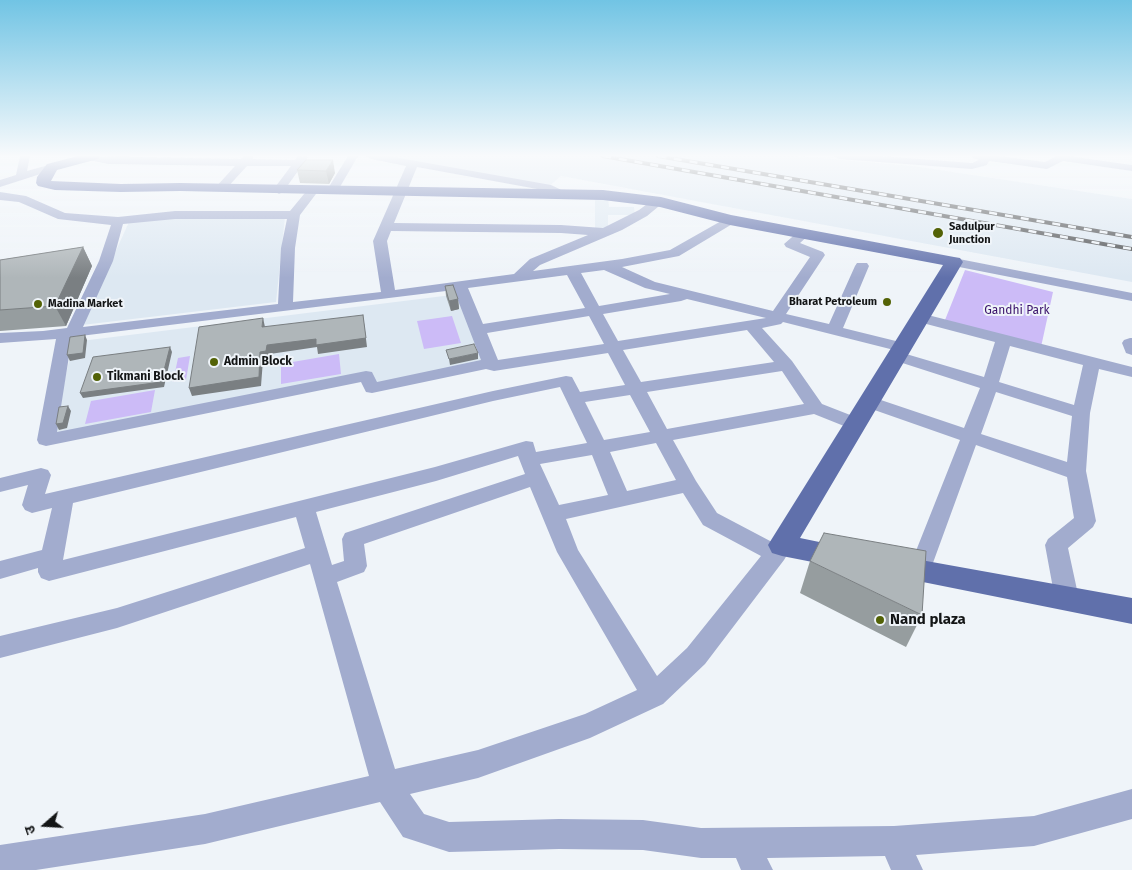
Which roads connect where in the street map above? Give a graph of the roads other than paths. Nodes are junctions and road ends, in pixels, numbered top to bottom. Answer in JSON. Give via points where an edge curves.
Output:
{"nodes":[{"id":1,"x":4,"y":197,"type":"edge"},
{"id":2,"x":27,"y":197,"type":"edge"},
{"id":3,"x":308,"y":197,"type":"edge"},
{"id":4,"x":398,"y":197,"type":"edge"},
{"id":5,"x":616,"y":197,"type":"edge"},
{"id":6,"x":22,"y":199,"type":"junction"},
{"id":7,"x":658,"y":202,"type":"junction"},
{"id":8,"x":0,"y":203,"type":"edge"},
{"id":9,"x":294,"y":215,"type":"junction"},
{"id":10,"x":730,"y":220,"type":"junction"},
{"id":11,"x":118,"y":221,"type":"junction"},
{"id":12,"x":385,"y":227,"type":"junction"},
{"id":13,"x":604,"y":232,"type":"junction"},
{"id":14,"x":804,"y":234,"type":"junction"},
{"id":15,"x":954,"y":262,"type":"junction"},
{"id":16,"x":605,"y":265,"type":"junction"},
{"id":17,"x":862,"y":266,"type":"dead end"},
{"id":18,"x":572,"y":270,"type":"junction"},
{"id":19,"x":517,"y":278,"type":"junction"},
{"id":20,"x":460,"y":286,"type":"junction"},
{"id":21,"x":389,"y":295,"type":"junction"},
{"id":22,"x":690,"y":295,"type":"junction"},
{"id":23,"x":1132,"y":296,"type":"edge"},
{"id":24,"x":285,"y":306,"type":"junction"},
{"id":25,"x":592,"y":311,"type":"junction"},
{"id":26,"x":781,"y":318,"type":"junction"},
{"id":27,"x":920,"y":318,"type":"junction"},
{"id":28,"x":751,"y":325,"type":"junction"},
{"id":29,"x":478,"y":330,"type":"junction"},
{"id":30,"x":834,"y":331,"type":"junction"},
{"id":31,"x":69,"y":332,"type":"junction"},
{"id":32,"x":0,"y":338,"type":"edge"},
{"id":33,"x":1004,"y":339,"type":"junction"},
{"id":34,"x":1132,"y":343,"type":"edge"},
{"id":35,"x":614,"y":347,"type":"junction"},
{"id":36,"x":1132,"y":350,"type":"edge"},
{"id":37,"x":899,"y":352,"type":"junction"},
{"id":38,"x":1092,"y":361,"type":"junction"},
{"id":39,"x":486,"y":364,"type":"junction"},
{"id":40,"x":786,"y":365,"type":"junction"},
{"id":41,"x":1132,"y":372,"type":"edge"},
{"id":42,"x":990,"y":385,"type":"junction"},
{"id":43,"x":635,"y":388,"type":"junction"},
{"id":44,"x":574,"y":398,"type":"junction"},
{"id":45,"x":869,"y":402,"type":"junction"},
{"id":46,"x":816,"y":408,"type":"junction"},
{"id":47,"x":1081,"y":413,"type":"junction"},
{"id":48,"x":856,"y":424,"type":"junction"},
{"id":49,"x":661,"y":435,"type":"junction"},
{"id":50,"x":970,"y":438,"type":"junction"},
{"id":51,"x":598,"y":447,"type":"junction"},
{"id":52,"x":532,"y":469,"type":"junction"},
{"id":53,"x":1077,"y":473,"type":"junction"},
{"id":54,"x":0,"y":485,"type":"edge"},
{"id":55,"x":688,"y":485,"type":"junction"},
{"id":56,"x":64,"y":498,"type":"junction"},
{"id":57,"x":620,"y":499,"type":"junction"},
{"id":58,"x":304,"y":508,"type":"junction"},
{"id":59,"x":553,"y":514,"type":"junction"},
{"id":60,"x":779,"y":550,"type":"junction"},
{"id":61,"x":317,"y":553,"type":"junction"},
{"id":62,"x":52,"y":556,"type":"junction"},
{"id":63,"x":0,"y":570,"type":"edge"},
{"id":64,"x":919,"y":571,"type":"junction"},
{"id":65,"x":324,"y":576,"type":"junction"},
{"id":66,"x":1067,"y":599,"type":"junction"},
{"id":67,"x":1132,"y":611,"type":"edge"},
{"id":68,"x":0,"y":647,"type":"edge"},
{"id":69,"x":654,"y":695,"type":"junction"},
{"id":70,"x":386,"y":786,"type":"junction"},
{"id":71,"x":1132,"y":804,"type":"edge"},
{"id":72,"x":894,"y":840,"type":"junction"},
{"id":73,"x":744,"y":842,"type":"junction"},
{"id":74,"x":0,"y":860,"type":"edge"},
{"id":75,"x":757,"y":870,"type":"edge"},
{"id":76,"x":907,"y":870,"type":"edge"}],
"edges":[{"from":1,"to":6,"type":"street"},
{"from":2,"to":6,"type":"street"},
{"from":3,"to":9,"type":"street"},
{"from":4,"to":12,"type":"street"},
{"from":5,"to":7,"type":"main road"},
{"from":6,"to":8,"type":"street"},
{"from":6,"to":11,"type":"street","via":[[62,216]]},
{"from":7,"to":10,"type":"main road"},
{"from":7,"to":13,"type":"street"},
{"from":9,"to":11,"type":"street","via":[[175,215]]},
{"from":9,"to":24,"type":"street","via":[[288,248]]},
{"from":10,"to":14,"type":"main road"},
{"from":10,"to":16,"type":"street","via":[[674,253]]},
{"from":11,"to":31,"type":"street","via":[[106,261]]},
{"from":12,"to":13,"type":"street"},
{"from":12,"to":21,"type":"street","via":[[380,241]]},
{"from":13,"to":19,"type":"street","via":[[535,262]]},
{"from":14,"to":15,"type":"main road"},
{"from":14,"to":26,"type":"street","via":[[791,244],[818,255]]},
{"from":15,"to":23,"type":"street"},
{"from":15,"to":27,"type":"main road"},
{"from":16,"to":18,"type":"street"},
{"from":16,"to":22,"type":"street","via":[[650,285]]},
{"from":17,"to":30,"type":"street"},
{"from":18,"to":19,"type":"street"},
{"from":18,"to":25,"type":"street"},
{"from":19,"to":20,"type":"street"},
{"from":20,"to":21,"type":"street"},
{"from":20,"to":29,"type":"street"},
{"from":21,"to":24,"type":"street"},
{"from":22,"to":25,"type":"street"},
{"from":22,"to":26,"type":"street"},
{"from":24,"to":31,"type":"street"},
{"from":25,"to":29,"type":"street"},
{"from":25,"to":35,"type":"street"},
{"from":26,"to":28,"type":"street"},
{"from":26,"to":30,"type":"street"},
{"from":27,"to":33,"type":"street"},
{"from":27,"to":37,"type":"main road"},
{"from":28,"to":35,"type":"street"},
{"from":28,"to":40,"type":"street"},
{"from":29,"to":39,"type":"street","via":[[492,363]]},
{"from":30,"to":37,"type":"street"},
{"from":31,"to":32,"type":"street"},
{"from":31,"to":39,"type":"street","via":[[46,440],[366,376],[372,388]]},
{"from":33,"to":38,"type":"street"},
{"from":33,"to":42,"type":"street"},
{"from":34,"to":36,"type":"street"},
{"from":35,"to":39,"type":"street","via":[[494,366]]},
{"from":35,"to":43,"type":"street"},
{"from":37,"to":42,"type":"street"},
{"from":37,"to":45,"type":"main road"},
{"from":38,"to":41,"type":"street"},
{"from":38,"to":47,"type":"street"},
{"from":40,"to":43,"type":"street"},
{"from":40,"to":46,"type":"street"},
{"from":42,"to":47,"type":"street"},
{"from":42,"to":50,"type":"street"},
{"from":43,"to":44,"type":"street"},
{"from":43,"to":49,"type":"street"},
{"from":44,"to":51,"type":"street"},
{"from":44,"to":56,"type":"street","via":[[566,381],[529,388]]},
{"from":45,"to":48,"type":"main road"},
{"from":45,"to":50,"type":"street"},
{"from":46,"to":48,"type":"street"},
{"from":46,"to":49,"type":"street"},
{"from":47,"to":53,"type":"street"},
{"from":48,"to":60,"type":"main road"},
{"from":49,"to":51,"type":"street"},
{"from":49,"to":55,"type":"street"},
{"from":50,"to":53,"type":"street"},
{"from":50,"to":64,"type":"street"},
{"from":51,"to":52,"type":"street"},
{"from":51,"to":57,"type":"street"},
{"from":52,"to":58,"type":"street","via":[[526,447]]},
{"from":52,"to":59,"type":"street"},
{"from":52,"to":65,"type":"street","via":[[353,539],[356,566]]},
{"from":53,"to":66,"type":"street","via":[[1085,521],[1056,544]]},
{"from":54,"to":56,"type":"street","via":[[41,475],[32,505]]},
{"from":55,"to":57,"type":"street"},
{"from":55,"to":60,"type":"street","via":[[710,519]]},
{"from":56,"to":62,"type":"street"},
{"from":57,"to":59,"type":"street"},
{"from":58,"to":61,"type":"street"},
{"from":58,"to":62,"type":"street","via":[[50,572]]},
{"from":59,"to":69,"type":"street","via":[[568,552]]},
{"from":60,"to":64,"type":"main road"},
{"from":60,"to":69,"type":"street","via":[[696,656]]},
{"from":61,"to":65,"type":"street"},
{"from":61,"to":68,"type":"street","via":[[117,618]]},
{"from":62,"to":63,"type":"street"},
{"from":64,"to":66,"type":"main road"},
{"from":65,"to":70,"type":"street"},
{"from":66,"to":67,"type":"main road"},
{"from":69,"to":70,"type":"street","via":[[590,725],[478,764]]},
{"from":70,"to":73,"type":"street","via":[[414,826],[448,837],[643,835],[701,843]]},
{"from":70,"to":74,"type":"street","via":[[205,829]]},
{"from":71,"to":72,"type":"street","via":[[1034,831]]},
{"from":72,"to":73,"type":"street"},
{"from":72,"to":76,"type":"street"},
{"from":73,"to":75,"type":"street"}]}
